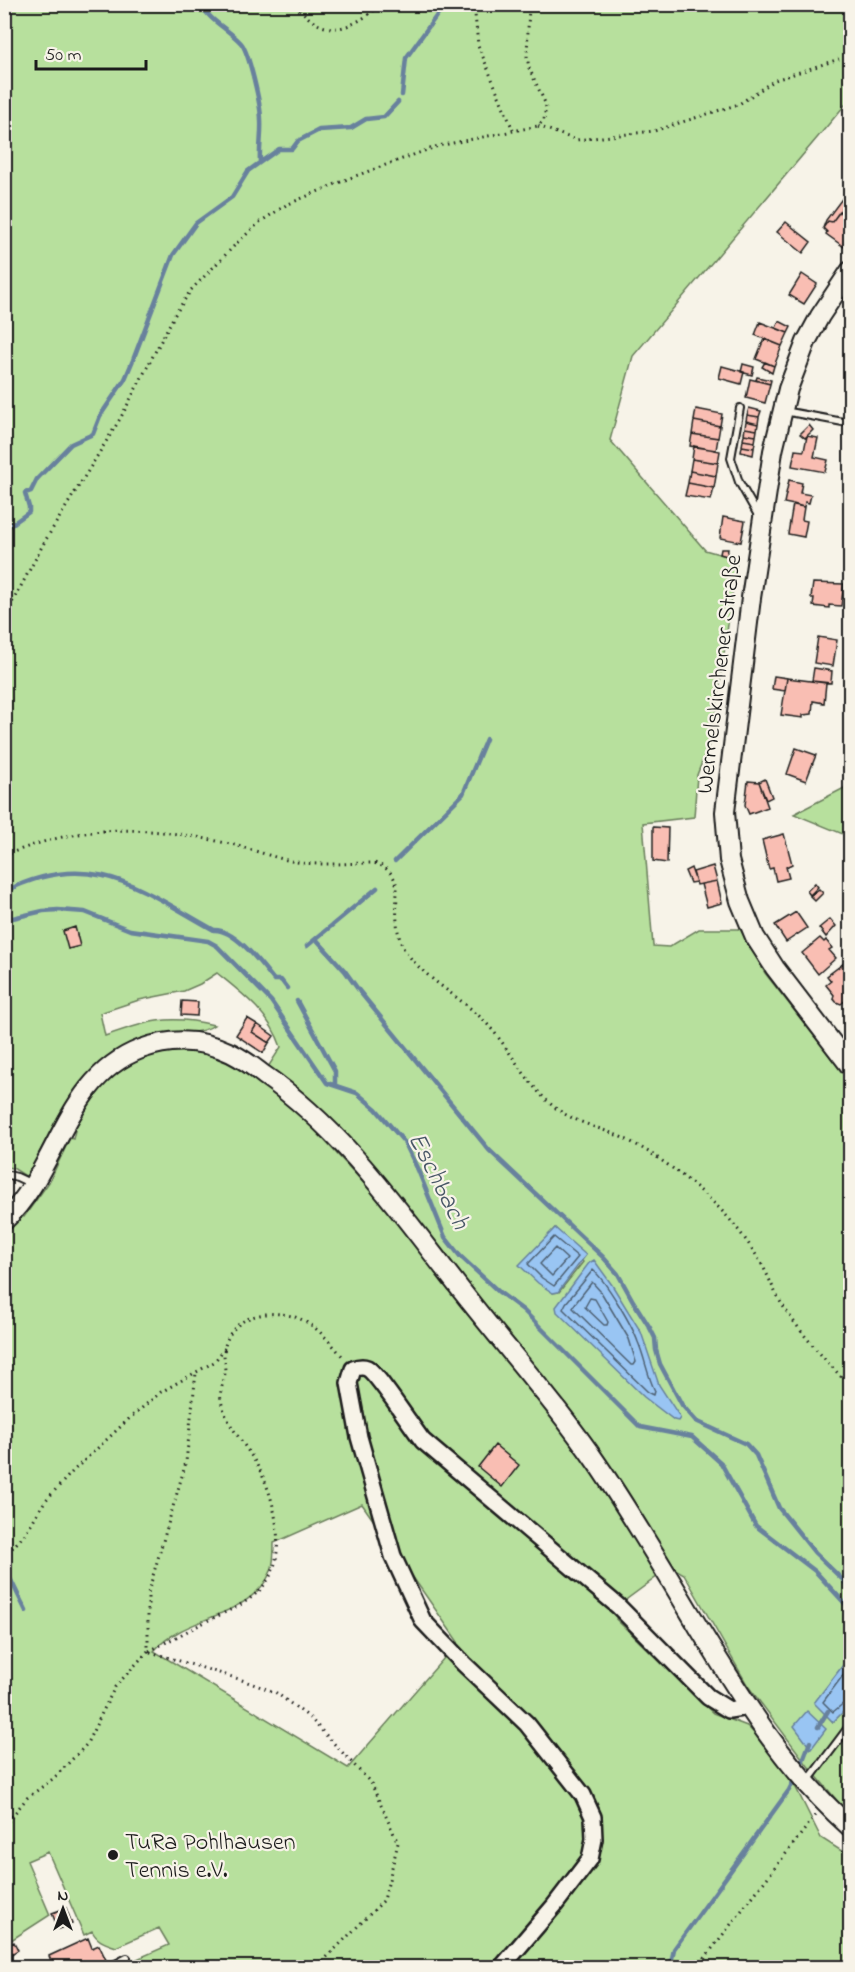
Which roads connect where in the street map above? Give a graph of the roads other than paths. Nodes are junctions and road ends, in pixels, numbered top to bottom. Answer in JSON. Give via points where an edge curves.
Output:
{"nodes":[{"id":1,"x":850,"y":271,"type":"edge"},
{"id":2,"x":740,"y":408,"type":"dead end"},
{"id":3,"x":783,"y":411,"type":"junction"},
{"id":4,"x":843,"y":422,"type":"dead end"},
{"id":5,"x":761,"y":520,"type":"junction"},
{"id":6,"x":850,"y":1066,"type":"edge"},
{"id":7,"x":4,"y":1174,"type":"edge"},
{"id":8,"x":33,"y":1184,"type":"junction"},
{"id":9,"x":4,"y":1221,"type":"edge"},
{"id":10,"x":748,"y":1707,"type":"junction"},
{"id":11,"x":850,"y":1725,"type":"edge"},
{"id":12,"x":806,"y":1784,"type":"junction"},
{"id":13,"x":850,"y":1827,"type":"edge"},
{"id":14,"x":127,"y":1958,"type":"dead end"},
{"id":15,"x":108,"y":1968,"type":"edge"},
{"id":16,"x":501,"y":1968,"type":"edge"}],
"edges":[{"from":1,"to":3,"type":"main road","name":"Wermelskirchener Straße","via":[[806,342]]},
{"from":2,"to":5,"type":"lane","via":[[731,458]]},
{"from":3,"to":4,"type":"lane"},
{"from":3,"to":5,"type":"main road","name":"Wermelskirchener Straße"},
{"from":5,"to":6,"type":"main road","name":"Wermelskirchener Straße","via":[[727,789],[729,860],[755,937]]},
{"from":7,"to":8,"type":"lane"},
{"from":8,"to":9,"type":"main road"},
{"from":8,"to":10,"type":"main road","via":[[88,1088],[110,1067],[140,1049],[170,1042],[205,1044],[235,1055],[284,1088],[322,1121],[371,1178],[595,1460]]},
{"from":10,"to":12,"type":"main road"},
{"from":10,"to":16,"type":"street","via":[[729,1710],[708,1697],[618,1606],[423,1441],[375,1375],[361,1366],[353,1369],[349,1383],[359,1437],[393,1556],[423,1621],[527,1724],[583,1795],[593,1817],[590,1859]]},
{"from":11,"to":12,"type":"lane"},
{"from":12,"to":13,"type":"main road"},
{"from":14,"to":15,"type":"lane"}]}
